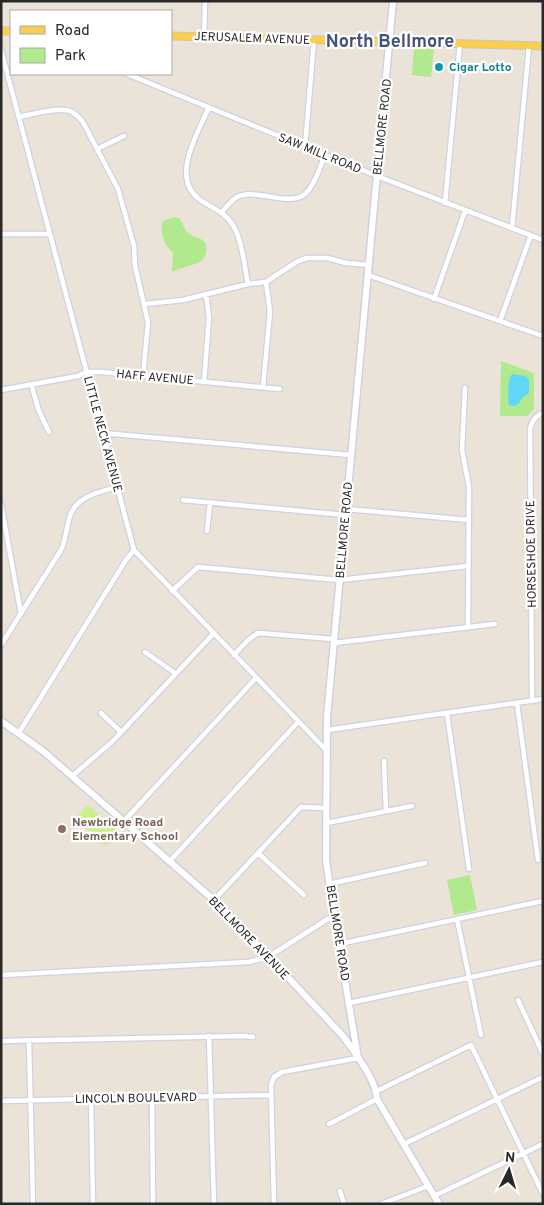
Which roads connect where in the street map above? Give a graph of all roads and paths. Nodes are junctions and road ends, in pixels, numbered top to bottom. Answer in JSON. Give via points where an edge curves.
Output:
{"nodes":[{"id":1,"x":205,"y":1,"type":"edge"},
{"id":2,"x":393,"y":1,"type":"edge"},
{"id":3,"x":172,"y":36,"type":"edge"},
{"id":4,"x":204,"y":37,"type":"junction"},
{"id":5,"x":314,"y":40,"type":"junction"},
{"id":6,"x":390,"y":41,"type":"junction"},
{"id":7,"x":460,"y":44,"type":"junction"},
{"id":8,"x":529,"y":46,"type":"junction"},
{"id":9,"x":543,"y":46,"type":"edge"},
{"id":10,"x":1,"y":50,"type":"edge"},
{"id":11,"x":129,"y":75,"type":"edge"},
{"id":12,"x":209,"y":107,"type":"junction"},
{"id":13,"x":19,"y":117,"type":"junction"},
{"id":14,"x":124,"y":136,"type":"dead end"},
{"id":15,"x":305,"y":147,"type":"junction"},
{"id":16,"x":97,"y":149,"type":"junction"},
{"id":17,"x":325,"y":155,"type":"junction"},
{"id":18,"x":377,"y":176,"type":"junction"},
{"id":19,"x":445,"y":203,"type":"junction"},
{"id":20,"x":465,"y":211,"type":"junction"},
{"id":21,"x":222,"y":212,"type":"junction"},
{"id":22,"x":512,"y":228,"type":"junction"},
{"id":23,"x":1,"y":234,"type":"edge"},
{"id":24,"x":50,"y":234,"type":"junction"},
{"id":25,"x":530,"y":235,"type":"junction"},
{"id":26,"x":543,"y":240,"type":"edge"},
{"id":27,"x":369,"y":265,"type":"junction"},
{"id":28,"x":368,"y":275,"type":"junction"},
{"id":29,"x":266,"y":282,"type":"junction"},
{"id":30,"x":248,"y":284,"type":"junction"},
{"id":31,"x":206,"y":294,"type":"junction"},
{"id":32,"x":434,"y":298,"type":"junction"},
{"id":33,"x":145,"y":304,"type":"junction"},
{"id":34,"x":500,"y":321,"type":"junction"},
{"id":35,"x":543,"y":336,"type":"edge"},
{"id":36,"x":86,"y":372,"type":"junction"},
{"id":37,"x":143,"y":376,"type":"junction"},
{"id":38,"x":204,"y":382,"type":"junction"},
{"id":39,"x":32,"y":384,"type":"junction"},
{"id":40,"x":264,"y":387,"type":"junction"},
{"id":41,"x":466,"y":388,"type":"dead end"},
{"id":42,"x":280,"y":389,"type":"dead end"},
{"id":43,"x":1,"y":390,"type":"edge"},
{"id":44,"x":543,"y":413,"type":"edge"},
{"id":45,"x":49,"y":432,"type":"dead end"},
{"id":46,"x":102,"y":433,"type":"junction"},
{"id":47,"x":351,"y":456,"type":"junction"},
{"id":48,"x":117,"y":487,"type":"junction"},
{"id":49,"x":183,"y":500,"type":"dead end"},
{"id":50,"x":210,"y":503,"type":"junction"},
{"id":51,"x":1,"y":504,"type":"edge"},
{"id":52,"x":346,"y":512,"type":"junction"},
{"id":53,"x":469,"y":520,"type":"junction"},
{"id":54,"x":207,"y":531,"type":"dead end"},
{"id":55,"x":134,"y":550,"type":"junction"},
{"id":56,"x":468,"y":566,"type":"junction"},
{"id":57,"x":339,"y":580,"type":"junction"},
{"id":58,"x":172,"y":591,"type":"junction"},
{"id":59,"x":21,"y":614,"type":"junction"},
{"id":60,"x":494,"y":624,"type":"dead end"},
{"id":61,"x":468,"y":627,"type":"junction"},
{"id":62,"x":214,"y":633,"type":"junction"},
{"id":63,"x":334,"y":641,"type":"junction"},
{"id":64,"x":1,"y":645,"type":"edge"},
{"id":65,"x":145,"y":652,"type":"dead end"},
{"id":66,"x":234,"y":655,"type":"junction"},
{"id":67,"x":176,"y":673,"type":"junction"},
{"id":68,"x":256,"y":678,"type":"junction"},
{"id":69,"x":543,"y":699,"type":"edge"},
{"id":70,"x":532,"y":701,"type":"junction"},
{"id":71,"x":517,"y":703,"type":"junction"},
{"id":72,"x":102,"y":713,"type":"dead end"},
{"id":73,"x":447,"y":713,"type":"junction"},
{"id":74,"x":1,"y":721,"type":"edge"},
{"id":75,"x":298,"y":722,"type":"junction"},
{"id":76,"x":326,"y":730,"type":"junction"},
{"id":77,"x":121,"y":732,"type":"junction"},
{"id":78,"x":18,"y":734,"type":"junction"},
{"id":79,"x":327,"y":751,"type":"junction"},
{"id":80,"x":384,"y":761,"type":"dead end"},
{"id":81,"x":72,"y":776,"type":"junction"},
{"id":82,"x":412,"y":806,"type":"dead end"},
{"id":83,"x":326,"y":808,"type":"junction"},
{"id":84,"x":386,"y":811,"type":"junction"},
{"id":85,"x":124,"y":822,"type":"junction"},
{"id":86,"x":327,"y":823,"type":"junction"},
{"id":87,"x":258,"y":853,"type":"junction"},
{"id":88,"x":538,"y":860,"type":"dead end"},
{"id":89,"x":170,"y":861,"type":"junction"},
{"id":90,"x":426,"y":863,"type":"dead end"},
{"id":91,"x":469,"y":869,"type":"dead end"},
{"id":92,"x":329,"y":884,"type":"junction"},
{"id":93,"x":304,"y":895,"type":"dead end"},
{"id":94,"x":214,"y":900,"type":"junction"},
{"id":95,"x":543,"y":901,"type":"edge"},
{"id":96,"x":334,"y":915,"type":"junction"},
{"id":97,"x":457,"y":919,"type":"junction"},
{"id":98,"x":339,"y":944,"type":"junction"},
{"id":99,"x":268,"y":957,"type":"junction"},
{"id":100,"x":543,"y":962,"type":"edge"},
{"id":101,"x":1,"y":975,"type":"edge"},
{"id":102,"x":469,"y":978,"type":"junction"},
{"id":103,"x":518,"y":1000,"type":"dead end"},
{"id":104,"x":349,"y":1003,"type":"junction"},
{"id":105,"x":481,"y":1035,"type":"dead end"},
{"id":106,"x":210,"y":1036,"type":"junction"},
{"id":107,"x":253,"y":1037,"type":"dead end"},
{"id":108,"x":29,"y":1040,"type":"junction"},
{"id":109,"x":1,"y":1041,"type":"edge"},
{"id":110,"x":543,"y":1054,"type":"edge"},
{"id":111,"x":358,"y":1058,"type":"junction"},
{"id":112,"x":543,"y":1077,"type":"edge"},
{"id":113,"x":377,"y":1091,"type":"junction"},
{"id":114,"x":271,"y":1095,"type":"junction"},
{"id":115,"x":211,"y":1096,"type":"junction"},
{"id":116,"x":152,"y":1097,"type":"junction"},
{"id":117,"x":91,"y":1099,"type":"junction"},
{"id":118,"x":377,"y":1099,"type":"junction"},
{"id":119,"x":497,"y":1099,"type":"junction"},
{"id":120,"x":31,"y":1100,"type":"junction"},
{"id":121,"x":1,"y":1101,"type":"edge"},
{"id":122,"x":330,"y":1124,"type":"dead end"},
{"id":123,"x":404,"y":1144,"type":"junction"},
{"id":124,"x":543,"y":1144,"type":"edge"},
{"id":125,"x":523,"y":1153,"type":"junction"},
{"id":126,"x":428,"y":1186,"type":"junction"},
{"id":127,"x":340,"y":1191,"type":"dead end"},
{"id":128,"x":543,"y":1194,"type":"edge"},
{"id":129,"x":434,"y":1196,"type":"junction"},
{"id":130,"x":33,"y":1204,"type":"edge"},
{"id":131,"x":93,"y":1204,"type":"edge"},
{"id":132,"x":153,"y":1204,"type":"edge"},
{"id":133,"x":214,"y":1204,"type":"edge"},
{"id":134,"x":274,"y":1204,"type":"edge"},
{"id":135,"x":344,"y":1204,"type":"edge"},
{"id":136,"x":381,"y":1204,"type":"edge"},
{"id":137,"x":438,"y":1204,"type":"edge"}],
"edges":[{"from":1,"to":4,"type":"street"},
{"from":2,"to":6,"type":"main road","name":"BELLMORE ROAD"},
{"from":3,"to":4,"type":"main road","name":"JERUSALEM AVENUE"},
{"from":4,"to":5,"type":"main road","name":"JERUSALEM AVENUE"},
{"from":5,"to":6,"type":"main road","name":"JERUSALEM AVENUE"},
{"from":5,"to":15,"type":"street"},
{"from":6,"to":7,"type":"main road","name":"JERUSALEM AVENUE"},
{"from":6,"to":18,"type":"main road","name":"BELLMORE ROAD"},
{"from":7,"to":8,"type":"main road","name":"JERUSALEM AVENUE"},
{"from":7,"to":19,"type":"street"},
{"from":8,"to":9,"type":"main road","name":"JERUSALEM AVENUE"},
{"from":8,"to":22,"type":"street"},
{"from":10,"to":13,"type":"street","name":"LITTLE NECK AVENUE"},
{"from":11,"to":12,"type":"street","name":"SAW MILL ROAD"},
{"from":12,"to":15,"type":"street","name":"SAW MILL ROAD"},
{"from":12,"to":21,"type":"street","via":[[186,162],[185,179],[198,199]]},
{"from":13,"to":16,"type":"street","via":[[61,110],[72,112],[84,124]]},
{"from":13,"to":24,"type":"street","name":"LITTLE NECK AVENUE"},
{"from":14,"to":16,"type":"street"},
{"from":15,"to":17,"type":"street","name":"SAW MILL ROAD"},
{"from":16,"to":33,"type":"street","via":[[124,206]]},
{"from":17,"to":18,"type":"street","name":"SAW MILL ROAD"},
{"from":17,"to":21,"type":"street","via":[[311,186],[299,197],[249,194],[240,196]]},
{"from":18,"to":19,"type":"street","name":"SAW MILL ROAD"},
{"from":18,"to":27,"type":"main road","name":"BELLMORE ROAD"},
{"from":19,"to":20,"type":"street","name":"SAW MILL ROAD"},
{"from":20,"to":22,"type":"street","name":"SAW MILL ROAD"},
{"from":20,"to":32,"type":"street"},
{"from":21,"to":30,"type":"street","via":[[235,228]]},
{"from":22,"to":25,"type":"street","name":"SAW MILL ROAD"},
{"from":23,"to":24,"type":"street"},
{"from":24,"to":36,"type":"street","name":"LITTLE NECK AVENUE"},
{"from":25,"to":26,"type":"street","name":"SAW MILL ROAD"},
{"from":25,"to":34,"type":"street"},
{"from":27,"to":28,"type":"main road","name":"BELLMORE ROAD"},
{"from":27,"to":29,"type":"street","via":[[307,258]]},
{"from":28,"to":32,"type":"street"},
{"from":28,"to":47,"type":"main road","name":"BELLMORE ROAD"},
{"from":29,"to":30,"type":"street"},
{"from":29,"to":40,"type":"street","via":[[270,312]]},
{"from":30,"to":31,"type":"street"},
{"from":31,"to":33,"type":"street"},
{"from":31,"to":38,"type":"street","via":[[209,318]]},
{"from":32,"to":34,"type":"street"},
{"from":33,"to":37,"type":"street","via":[[148,322]]},
{"from":34,"to":35,"type":"street"},
{"from":36,"to":37,"type":"street","name":"HAFF AVENUE"},
{"from":36,"to":39,"type":"street","name":"HAFF AVENUE"},
{"from":36,"to":46,"type":"street","name":"LITTLE NECK AVENUE"},
{"from":37,"to":38,"type":"street","name":"HAFF AVENUE"},
{"from":38,"to":40,"type":"street","name":"HAFF AVENUE"},
{"from":39,"to":43,"type":"street","name":"HAFF AVENUE"},
{"from":39,"to":45,"type":"street"},
{"from":40,"to":42,"type":"street","name":"HAFF AVENUE"},
{"from":41,"to":53,"type":"street","via":[[462,450],[469,487]]},
{"from":44,"to":70,"type":"street","name":"HORSESHOE DRIVE","via":[[532,421],[530,429]]},
{"from":46,"to":47,"type":"street"},
{"from":46,"to":48,"type":"street","name":"LITTLE NECK AVENUE"},
{"from":47,"to":52,"type":"main road","name":"BELLMORE ROAD"},
{"from":48,"to":55,"type":"street","name":"LITTLE NECK AVENUE"},
{"from":48,"to":59,"type":"street","via":[[89,495],[76,505],[69,518],[61,550]]},
{"from":49,"to":50,"type":"street"},
{"from":50,"to":52,"type":"street"},
{"from":50,"to":54,"type":"street"},
{"from":51,"to":59,"type":"street"},
{"from":52,"to":53,"type":"street"},
{"from":52,"to":57,"type":"main road","name":"BELLMORE ROAD"},
{"from":53,"to":56,"type":"street"},
{"from":55,"to":58,"type":"street","name":"LITTLE NECK AVENUE"},
{"from":55,"to":78,"type":"street"},
{"from":56,"to":57,"type":"street"},
{"from":56,"to":61,"type":"street"},
{"from":57,"to":58,"type":"street","via":[[198,567]]},
{"from":57,"to":63,"type":"main road","name":"BELLMORE ROAD"},
{"from":58,"to":62,"type":"street","name":"LITTLE NECK AVENUE"},
{"from":59,"to":64,"type":"street"},
{"from":60,"to":61,"type":"street"},
{"from":61,"to":63,"type":"street"},
{"from":62,"to":66,"type":"street","name":"LITTLE NECK AVENUE"},
{"from":62,"to":67,"type":"street"},
{"from":63,"to":66,"type":"street","via":[[258,633]]},
{"from":63,"to":76,"type":"main road","name":"BELLMORE ROAD"},
{"from":65,"to":67,"type":"street"},
{"from":66,"to":68,"type":"street","name":"LITTLE NECK AVENUE"},
{"from":67,"to":77,"type":"street"},
{"from":68,"to":75,"type":"street","name":"LITTLE NECK AVENUE"},
{"from":68,"to":85,"type":"street"},
{"from":69,"to":70,"type":"street"},
{"from":70,"to":71,"type":"street"},
{"from":71,"to":73,"type":"street"},
{"from":71,"to":88,"type":"street"},
{"from":72,"to":77,"type":"street"},
{"from":73,"to":76,"type":"street"},
{"from":73,"to":91,"type":"street"},
{"from":74,"to":78,"type":"main road","name":"BELLMORE AVENUE"},
{"from":75,"to":79,"type":"street","name":"LITTLE NECK AVENUE"},
{"from":75,"to":89,"type":"street"},
{"from":76,"to":79,"type":"main road","name":"BELLMORE ROAD"},
{"from":77,"to":81,"type":"street"},
{"from":78,"to":81,"type":"main road","name":"BELLMORE AVENUE"},
{"from":79,"to":83,"type":"main road","name":"BELLMORE ROAD"},
{"from":80,"to":84,"type":"street"},
{"from":81,"to":85,"type":"main road","name":"BELLMORE AVENUE"},
{"from":82,"to":84,"type":"street"},
{"from":83,"to":86,"type":"main road","name":"BELLMORE ROAD"},
{"from":83,"to":87,"type":"street","via":[[301,807]]},
{"from":84,"to":86,"type":"street"},
{"from":85,"to":89,"type":"main road","name":"BELLMORE AVENUE"},
{"from":86,"to":92,"type":"main road","name":"BELLMORE ROAD"},
{"from":87,"to":93,"type":"street"},
{"from":87,"to":94,"type":"street"},
{"from":89,"to":94,"type":"main road","name":"BELLMORE AVENUE"},
{"from":90,"to":92,"type":"street"},
{"from":92,"to":96,"type":"main road","name":"BELLMORE ROAD"},
{"from":94,"to":99,"type":"main road","name":"BELLMORE AVENUE"},
{"from":95,"to":97,"type":"street"},
{"from":96,"to":98,"type":"main road","name":"BELLMORE ROAD"},
{"from":96,"to":99,"type":"street"},
{"from":97,"to":98,"type":"street"},
{"from":97,"to":102,"type":"street"},
{"from":98,"to":104,"type":"main road","name":"BELLMORE ROAD"},
{"from":99,"to":101,"type":"street","via":[[250,962]]},
{"from":99,"to":111,"type":"main road","name":"BELLMORE AVENUE","via":[[343,1036]]},
{"from":100,"to":102,"type":"street"},
{"from":102,"to":104,"type":"street"},
{"from":102,"to":105,"type":"street"},
{"from":103,"to":110,"type":"street"},
{"from":104,"to":111,"type":"main road","name":"BELLMORE ROAD"},
{"from":106,"to":107,"type":"street"},
{"from":106,"to":108,"type":"street"},
{"from":106,"to":115,"type":"street"},
{"from":108,"to":109,"type":"street"},
{"from":108,"to":120,"type":"street"},
{"from":111,"to":113,"type":"main road","name":"BELLMORE AVENUE"},
{"from":111,"to":114,"type":"street","via":[[282,1072],[274,1077]]},
{"from":112,"to":119,"type":"street"},
{"from":113,"to":118,"type":"main road","name":"BELLMORE AVENUE"},
{"from":113,"to":119,"type":"street","via":[[471,1045]]},
{"from":114,"to":115,"type":"street","name":"LINCOLN BOULEVARD"},
{"from":114,"to":134,"type":"street"},
{"from":115,"to":116,"type":"street","name":"LINCOLN BOULEVARD"},
{"from":115,"to":133,"type":"street"},
{"from":116,"to":117,"type":"street","name":"LINCOLN BOULEVARD"},
{"from":116,"to":132,"type":"street"},
{"from":117,"to":120,"type":"street","name":"LINCOLN BOULEVARD"},
{"from":117,"to":131,"type":"street"},
{"from":118,"to":122,"type":"street"},
{"from":118,"to":123,"type":"main road"},
{"from":119,"to":123,"type":"street"},
{"from":119,"to":125,"type":"street"},
{"from":120,"to":121,"type":"street","name":"LINCOLN BOULEVARD"},
{"from":120,"to":130,"type":"street"},
{"from":123,"to":126,"type":"main road"},
{"from":124,"to":125,"type":"street"},
{"from":125,"to":128,"type":"street"},
{"from":125,"to":129,"type":"street"},
{"from":126,"to":129,"type":"main road"},
{"from":126,"to":136,"type":"street"},
{"from":127,"to":135,"type":"street"},
{"from":129,"to":137,"type":"main road"}]}
